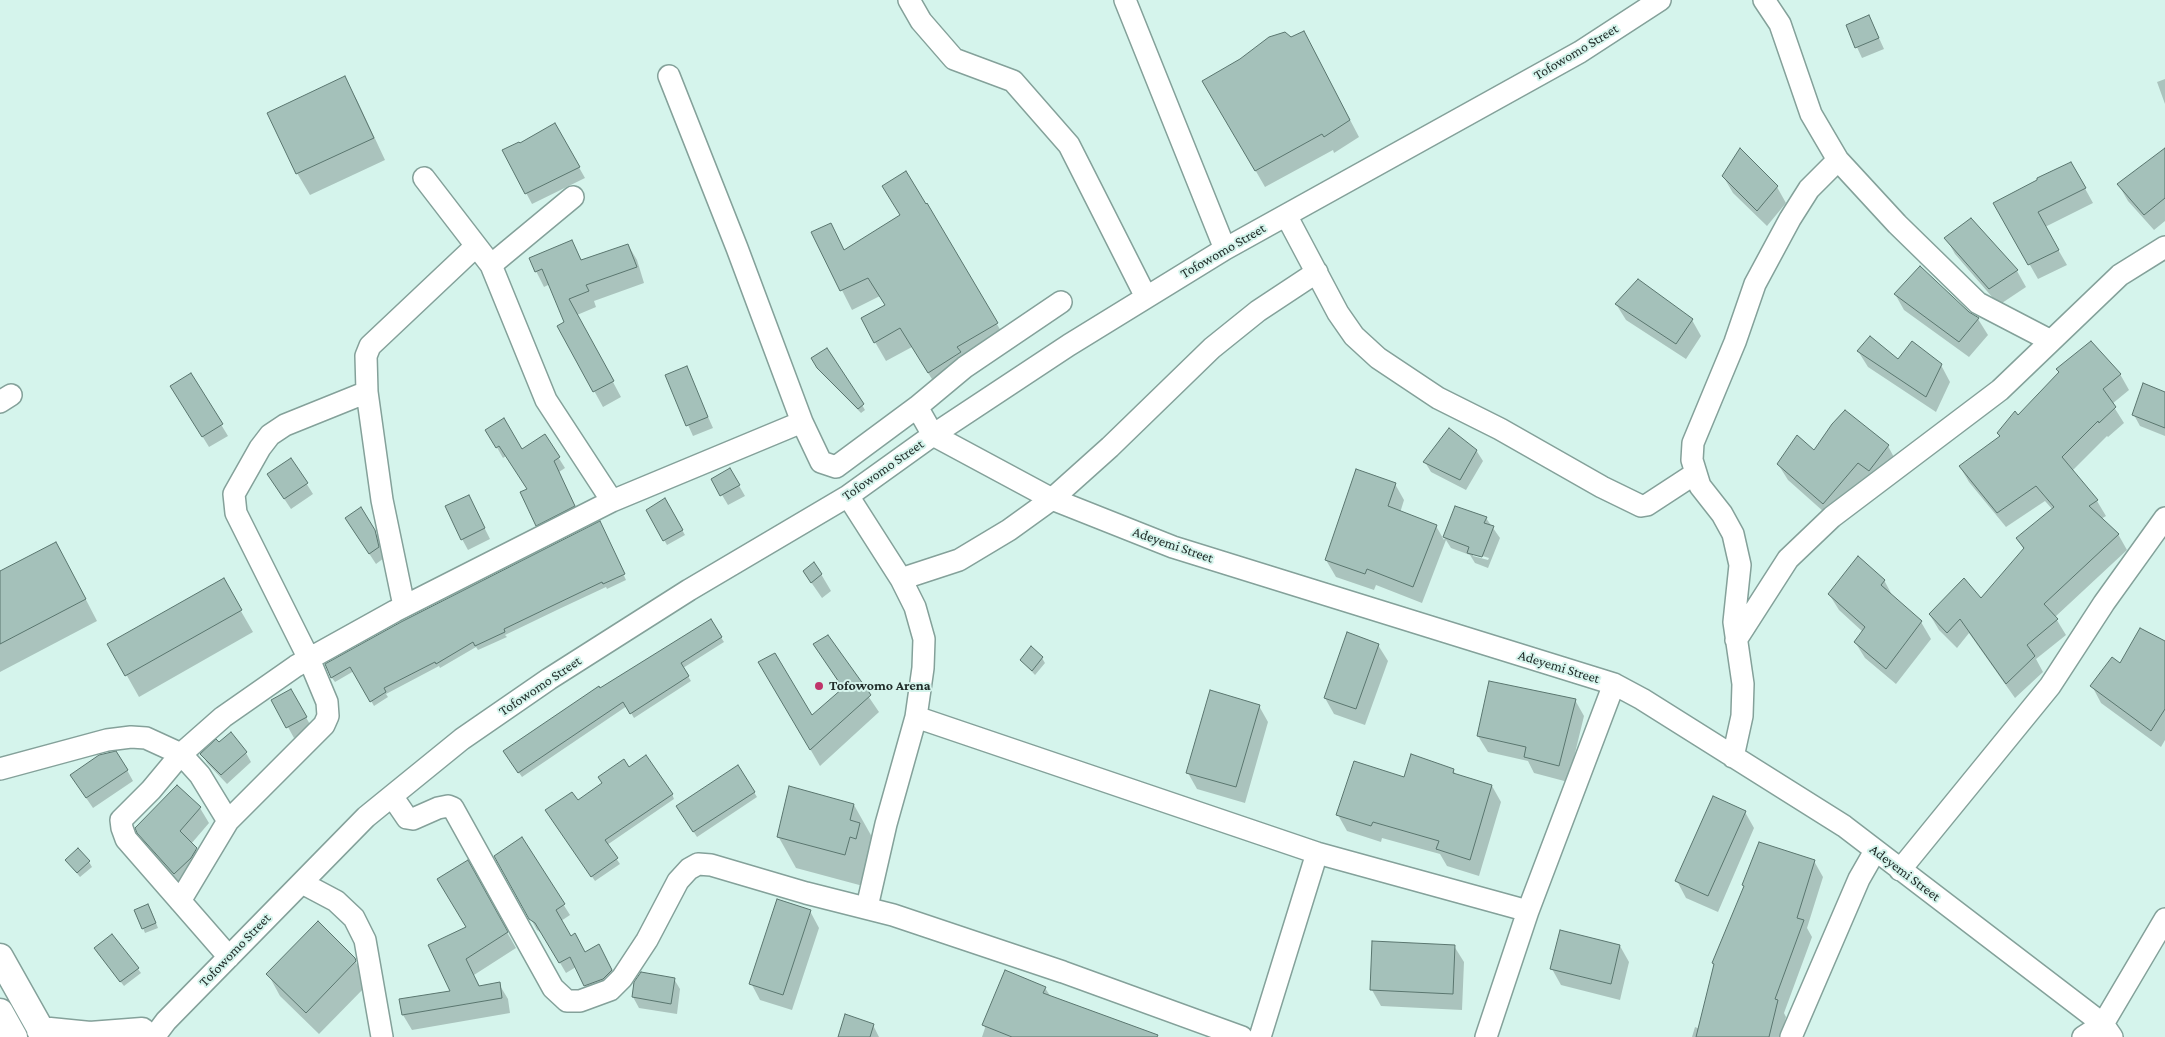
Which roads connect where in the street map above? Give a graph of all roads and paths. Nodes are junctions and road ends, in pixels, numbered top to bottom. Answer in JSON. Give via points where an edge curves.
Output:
{"nodes":[{"id":1,"x":909,"y":0,"type":"edge"},
{"id":2,"x":1125,"y":0,"type":"edge"},
{"id":3,"x":1660,"y":0,"type":"edge"},
{"id":4,"x":1764,"y":0,"type":"edge"},
{"id":5,"x":669,"y":76,"type":"dead end"},
{"id":6,"x":1838,"y":160,"type":"junction"},
{"id":7,"x":424,"y":178,"type":"dead end"},
{"id":8,"x":573,"y":197,"type":"dead end"},
{"id":9,"x":1286,"y":215,"type":"junction"},
{"id":10,"x":476,"y":246,"type":"junction"},
{"id":11,"x":2165,"y":247,"type":"edge"},
{"id":12,"x":1225,"y":249,"type":"junction"},
{"id":13,"x":491,"y":265,"type":"junction"},
{"id":14,"x":1317,"y":272,"type":"junction"},
{"id":15,"x":1146,"y":297,"type":"junction"},
{"id":16,"x":1061,"y":302,"type":"dead end"},
{"id":17,"x":2051,"y":342,"type":"junction"},
{"id":18,"x":368,"y":392,"type":"junction"},
{"id":19,"x":917,"y":407,"type":"junction"},
{"id":20,"x":802,"y":422,"type":"junction"},
{"id":21,"x":933,"y":436,"type":"junction"},
{"id":22,"x":1696,"y":473,"type":"junction"},
{"id":23,"x":848,"y":496,"type":"junction"},
{"id":24,"x":1052,"y":499,"type":"junction"},
{"id":25,"x":612,"y":501,"type":"junction"},
{"id":26,"x":2165,"y":518,"type":"edge"},
{"id":27,"x":901,"y":579,"type":"junction"},
{"id":28,"x":404,"y":606,"type":"junction"},
{"id":29,"x":1736,"y":640,"type":"junction"},
{"id":30,"x":309,"y":658,"type":"junction"},
{"id":31,"x":1614,"y":684,"type":"junction"},
{"id":32,"x":916,"y":717,"type":"junction"},
{"id":33,"x":181,"y":754,"type":"junction"},
{"id":34,"x":1733,"y":757,"type":"junction"},
{"id":35,"x":0,"y":769,"type":"edge"},
{"id":36,"x":392,"y":796,"type":"junction"},
{"id":37,"x":228,"y":821,"type":"junction"},
{"id":38,"x":1875,"y":851,"type":"junction"},
{"id":39,"x":1317,"y":852,"type":"junction"},
{"id":40,"x":1900,"y":870,"type":"junction"},
{"id":41,"x":302,"y":883,"type":"junction"},
{"id":42,"x":180,"y":901,"type":"junction"},
{"id":43,"x":867,"y":907,"type":"junction"},
{"id":44,"x":1528,"y":911,"type":"junction"},
{"id":45,"x":2165,"y":919,"type":"edge"},
{"id":46,"x":0,"y":957,"type":"edge"},
{"id":47,"x":229,"y":957,"type":"junction"},
{"id":48,"x":0,"y":1012,"type":"edge"},
{"id":49,"x":2108,"y":1031,"type":"edge"},
{"id":50,"x":148,"y":1032,"type":"edge"},
{"id":51,"x":43,"y":1034,"type":"edge"},
{"id":52,"x":14,"y":1037,"type":"edge"},
{"id":53,"x":382,"y":1037,"type":"edge"},
{"id":54,"x":1242,"y":1037,"type":"edge"},
{"id":55,"x":1260,"y":1037,"type":"edge"},
{"id":56,"x":1486,"y":1037,"type":"edge"},
{"id":57,"x":1791,"y":1037,"type":"edge"},
{"id":58,"x":2083,"y":1037,"type":"edge"}],
"edges":[{"from":1,"to":15,"type":"street","via":[[921,21],[954,59],[1013,81],[1069,145]]},
{"from":2,"to":12,"type":"street"},
{"from":3,"to":9,"type":"street","name":"Tofowomo Street","via":[[1580,52]]},
{"from":4,"to":6,"type":"street","via":[[1780,24],[1811,114]]},
{"from":5,"to":20,"type":"street"},
{"from":6,"to":17,"type":"street","via":[[1897,224],[1978,303]]},
{"from":6,"to":22,"type":"street","via":[[1810,189],[1755,284],[1693,443],[1692,460]]},
{"from":7,"to":10,"type":"street"},
{"from":8,"to":13,"type":"street"},
{"from":9,"to":12,"type":"street","name":"Tofowomo Street"},
{"from":9,"to":14,"type":"street"},
{"from":10,"to":13,"type":"street"},
{"from":10,"to":18,"type":"street","via":[[370,346],[366,356]]},
{"from":11,"to":17,"type":"street","via":[[2120,275]]},
{"from":12,"to":15,"type":"street","name":"Tofowomo Street"},
{"from":13,"to":25,"type":"street","via":[[546,400]]},
{"from":14,"to":22,"type":"street","via":[[1354,336],[1378,358],[1438,398],[1602,487],[1641,506]]},
{"from":14,"to":24,"type":"street","via":[[1258,311],[1212,348]]},
{"from":15,"to":21,"type":"street","name":"Tofowomo Street"},
{"from":16,"to":19,"type":"street","via":[[965,367]]},
{"from":17,"to":29,"type":"street","via":[[2000,390],[1826,523],[1788,559]]},
{"from":18,"to":28,"type":"street","via":[[382,500]]},
{"from":18,"to":30,"type":"street","via":[[285,425],[270,435],[234,494],[236,514]]},
{"from":19,"to":20,"type":"street","via":[[836,467],[821,462]]},
{"from":19,"to":21,"type":"street"},
{"from":20,"to":25,"type":"street"},
{"from":21,"to":23,"type":"street","name":"Tofowomo Street"},
{"from":21,"to":24,"type":"street","name":"Adeyemi Street"},
{"from":22,"to":29,"type":"street","via":[[1700,486],[1733,534],[1740,565],[1734,622]]},
{"from":23,"to":27,"type":"street"},
{"from":23,"to":36,"type":"street","name":"Tofowomo Street","via":[[689,590],[549,679],[462,739]]},
{"from":24,"to":27,"type":"street","via":[[959,560]]},
{"from":24,"to":31,"type":"street","name":"Adeyemi Street","via":[[1173,547]]},
{"from":25,"to":28,"type":"street"},
{"from":26,"to":40,"type":"street","via":[[2104,602],[2050,686]]},
{"from":27,"to":32,"type":"street","via":[[915,607],[924,638]]},
{"from":28,"to":30,"type":"street"},
{"from":29,"to":34,"type":"street","via":[[1743,684],[1742,716]]},
{"from":30,"to":33,"type":"street","via":[[223,717]]},
{"from":30,"to":37,"type":"street","via":[[327,702],[328,716],[324,725]]},
{"from":31,"to":34,"type":"street","name":"Adeyemi Street"},
{"from":31,"to":44,"type":"street"},
{"from":32,"to":39,"type":"street"},
{"from":32,"to":43,"type":"street"},
{"from":33,"to":35,"type":"street","via":[[146,738],[131,736]]},
{"from":33,"to":37,"type":"street","via":[[200,775]]},
{"from":33,"to":42,"type":"street","via":[[121,820],[126,839]]},
{"from":34,"to":38,"type":"street","name":"Adeyemi Street","via":[[1844,826]]},
{"from":36,"to":41,"type":"street","name":"Tofowomo Street","via":[[366,817]]},
{"from":36,"to":43,"type":"street","via":[[407,818],[413,819],[438,808],[453,808],[553,988],[567,1001],[580,1001],[610,990],[622,978],[647,940],[678,881],[698,864],[726,868],[806,893]]},
{"from":37,"to":42,"type":"street"},
{"from":38,"to":40,"type":"street","name":"Adeyemi Street"},
{"from":38,"to":57,"type":"street","via":[[1858,879]]},
{"from":39,"to":44,"type":"street"},
{"from":39,"to":55,"type":"street"},
{"from":40,"to":49,"type":"street","name":"Adeyemi Street"},
{"from":41,"to":47,"type":"street","name":"Tofowomo Street"},
{"from":41,"to":53,"type":"street","via":[[336,901],[354,918],[365,940]]},
{"from":42,"to":47,"type":"street"},
{"from":43,"to":54,"type":"street","via":[[1063,972]]},
{"from":44,"to":56,"type":"street"},
{"from":45,"to":49,"type":"street"},
{"from":46,"to":51,"type":"main road"},
{"from":47,"to":50,"type":"street","name":"Tofowomo Street"},
{"from":48,"to":52,"type":"main road"},
{"from":49,"to":58,"type":"street"},
{"from":50,"to":51,"type":"main road"}]}
